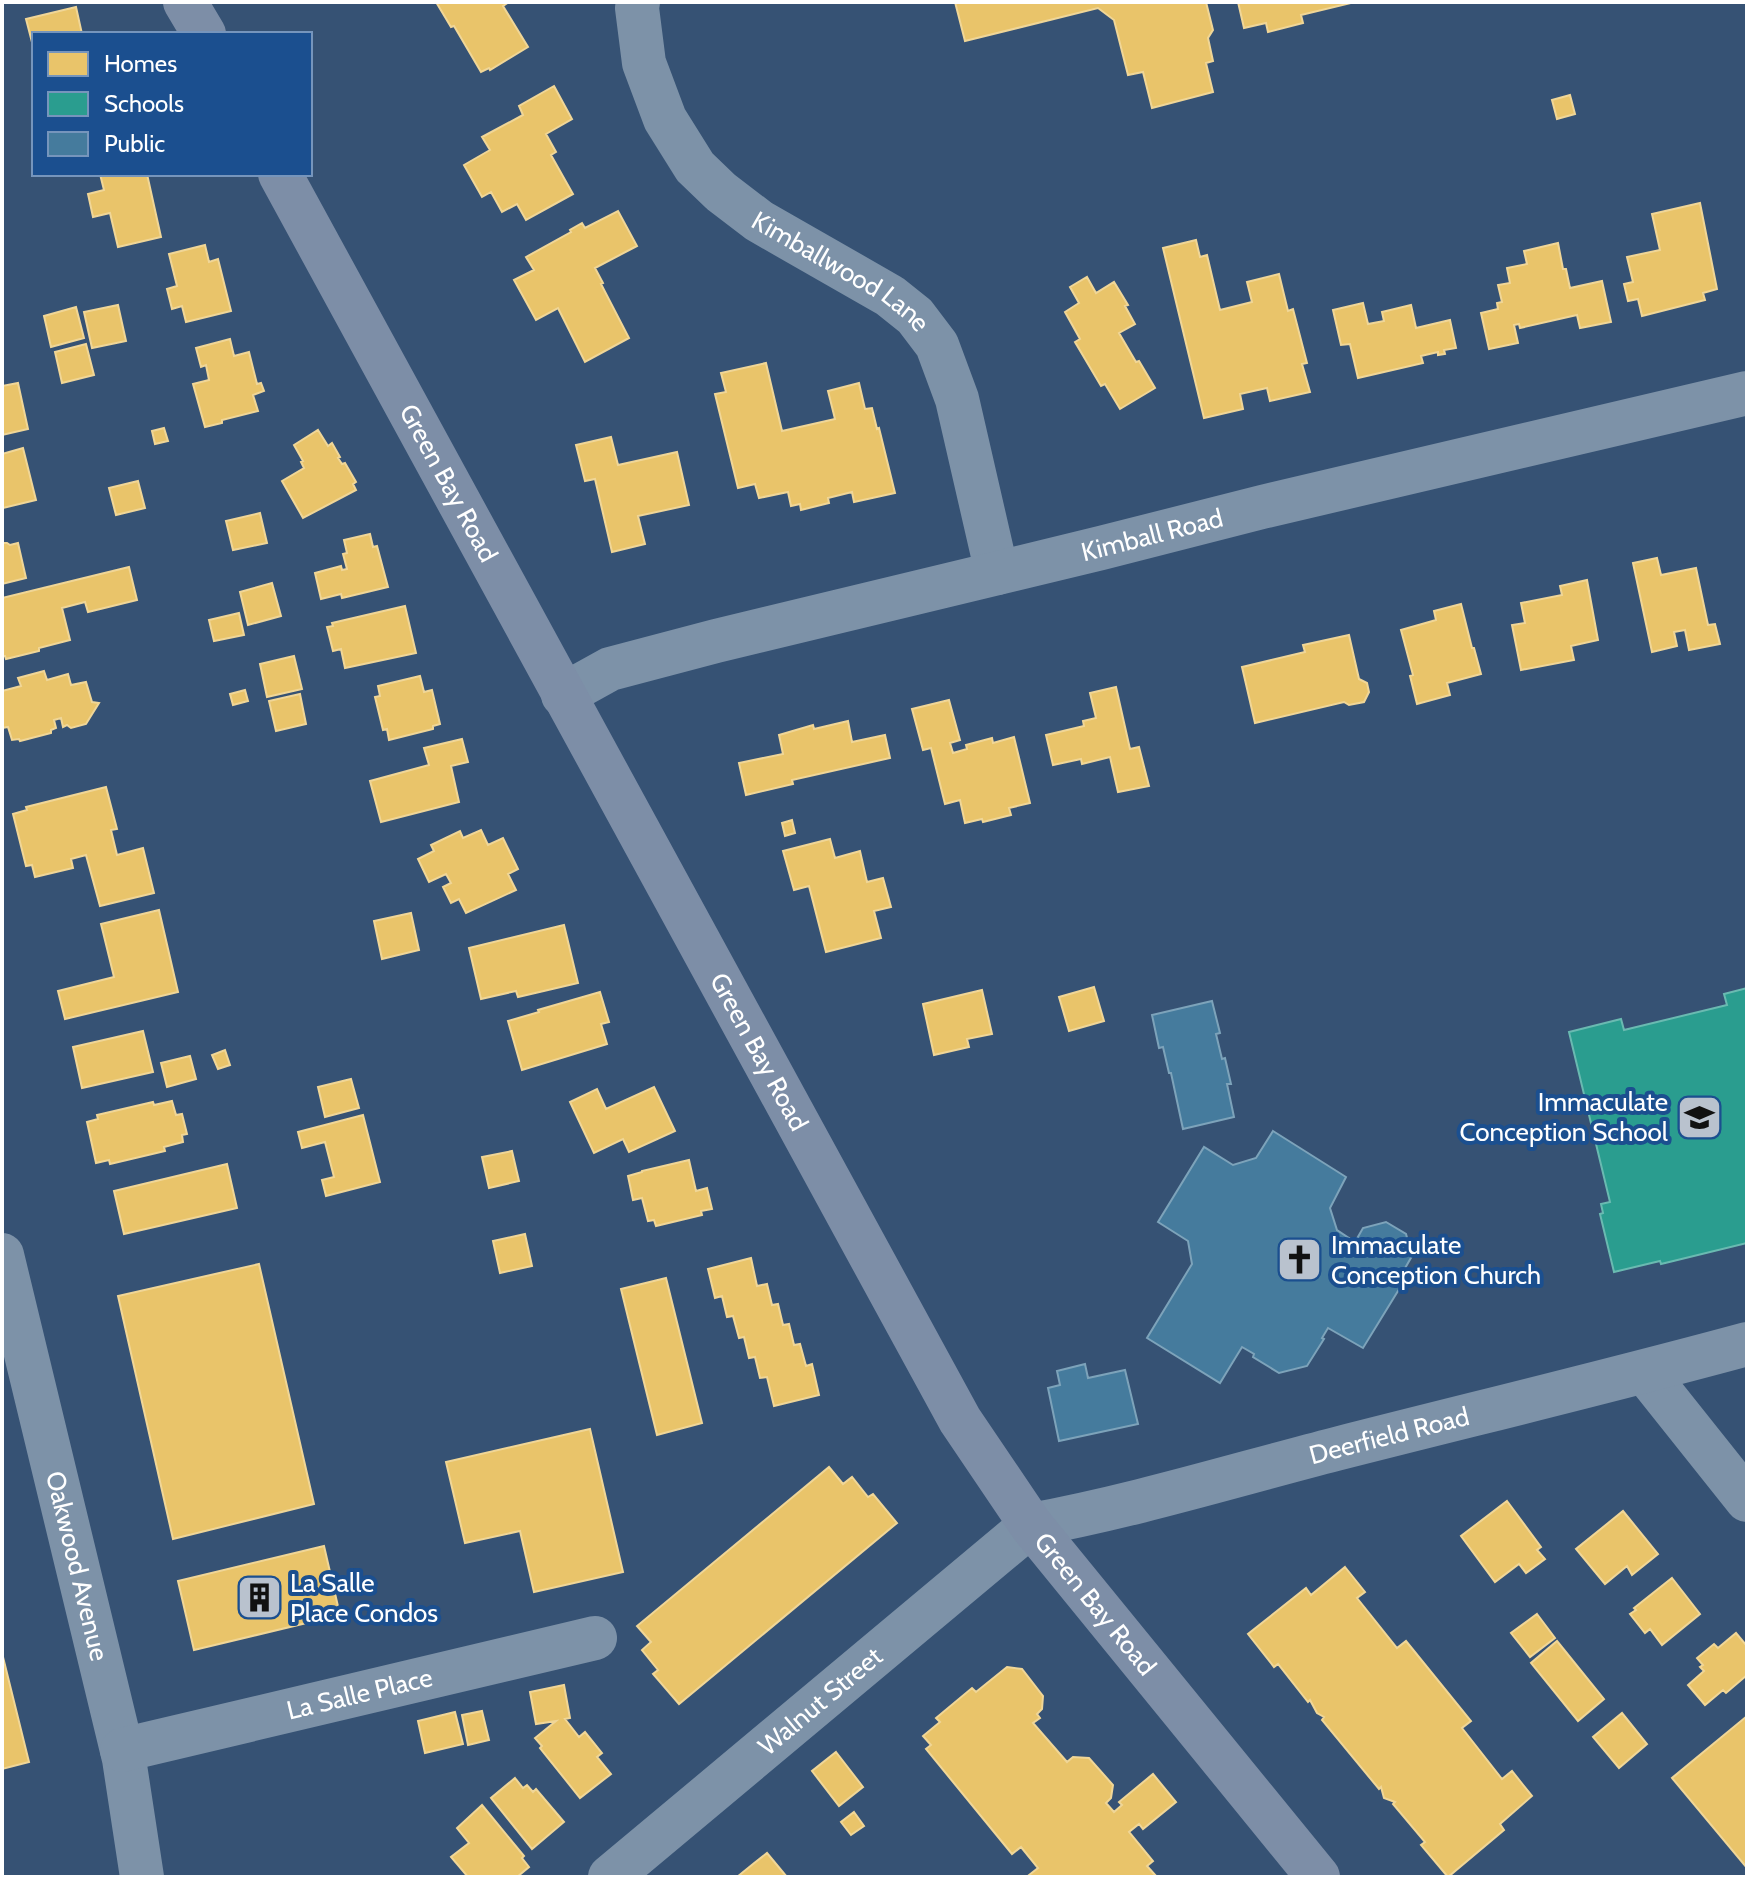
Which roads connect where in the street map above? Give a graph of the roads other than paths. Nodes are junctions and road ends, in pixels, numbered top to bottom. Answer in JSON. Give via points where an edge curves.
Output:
{"nodes":[{"id":1,"x":185,"y":2,"type":"edge"},
{"id":2,"x":638,"y":2,"type":"edge"},
{"id":3,"x":203,"y":32,"type":"edge"},
{"id":4,"x":281,"y":176,"type":"edge"},
{"id":5,"x":1747,"y":393,"type":"edge"},
{"id":6,"x":997,"y":573,"type":"junction"},
{"id":7,"x":563,"y":695,"type":"junction"},
{"id":8,"x":2,"y":1255,"type":"edge"},
{"id":9,"x":8,"y":1308,"type":"edge"},
{"id":10,"x":1747,"y":1344,"type":"edge"},
{"id":11,"x":1645,"y":1372,"type":"junction"},
{"id":12,"x":1747,"y":1500,"type":"edge"},
{"id":13,"x":1031,"y":1525,"type":"junction"},
{"id":14,"x":595,"y":1638,"type":"dead end"},
{"id":15,"x":122,"y":1750,"type":"junction"},
{"id":16,"x":142,"y":1877,"type":"edge"},
{"id":17,"x":610,"y":1877,"type":"edge"},
{"id":18,"x":1318,"y":1877,"type":"edge"}],
"edges":[{"from":1,"to":3,"type":"main road"},
{"from":2,"to":6,"type":"street","name":"Kimballwood Lane","via":[[644,63],[665,119],[695,167],[759,221],[890,296],[915,316],[937,345],[957,399]]},
{"from":4,"to":7,"type":"main road","name":"Green Bay Road"},
{"from":5,"to":6,"type":"street","name":"Kimball Road"},
{"from":6,"to":7,"type":"street","name":"Kimball Road","via":[[610,669]]},
{"from":7,"to":13,"type":"main road","name":"Green Bay Road","via":[[960,1420]]},
{"from":8,"to":9,"type":"street","name":"Oakwood Avenue"},
{"from":9,"to":15,"type":"street","name":"Oakwood Avenue"},
{"from":10,"to":11,"type":"street","name":"Deerfield Road"},
{"from":11,"to":12,"type":"street"},
{"from":11,"to":13,"type":"street","name":"Deerfield Road"},
{"from":13,"to":17,"type":"street","name":"Walnut Street"},
{"from":13,"to":18,"type":"main road","name":"Green Bay Road"},
{"from":14,"to":15,"type":"street","name":"La Salle Place"},
{"from":15,"to":16,"type":"street","name":"Oakwood Avenue"}]}
